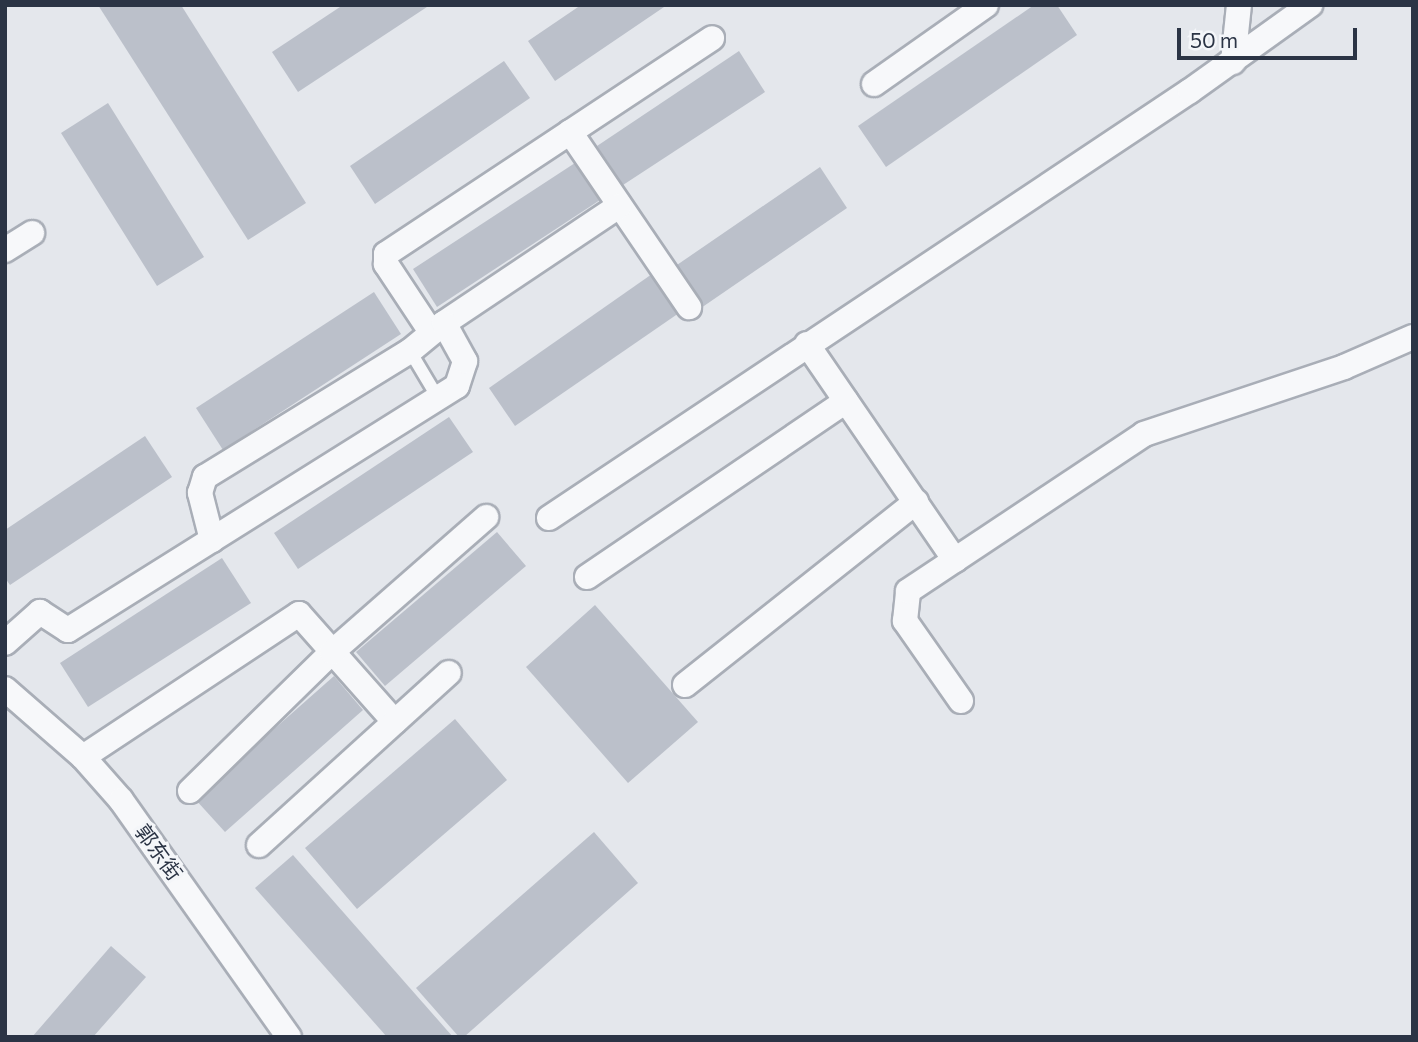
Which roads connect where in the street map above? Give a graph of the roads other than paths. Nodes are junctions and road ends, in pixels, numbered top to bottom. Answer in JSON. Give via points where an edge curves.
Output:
{"nodes":[{"id":1,"x":986,"y":5,"type":"edge"},
{"id":2,"x":1239,"y":5,"type":"edge"},
{"id":3,"x":1310,"y":5,"type":"edge"},
{"id":4,"x":712,"y":38,"type":"dead end"},
{"id":5,"x":1233,"y":62,"type":"junction"},
{"id":6,"x":874,"y":83,"type":"dead end"},
{"id":7,"x":570,"y":132,"type":"junction"},
{"id":8,"x":619,"y":206,"type":"junction"},
{"id":9,"x":32,"y":233,"type":"dead end"},
{"id":10,"x":5,"y":250,"type":"edge"},
{"id":11,"x":689,"y":307,"type":"dead end"},
{"id":12,"x":437,"y":327,"type":"junction"},
{"id":13,"x":1413,"y":337,"type":"edge"},
{"id":14,"x":807,"y":344,"type":"junction"},
{"id":15,"x":410,"y":351,"type":"junction"},
{"id":16,"x":438,"y":398,"type":"junction"},
{"id":17,"x":846,"y":401,"type":"junction"},
{"id":18,"x":916,"y":502,"type":"junction"},
{"id":19,"x":486,"y":517,"type":"dead end"},
{"id":20,"x":549,"y":518,"type":"dead end"},
{"id":21,"x":212,"y":540,"type":"junction"},
{"id":22,"x":955,"y":559,"type":"junction"},
{"id":23,"x":587,"y":577,"type":"dead end"},
{"id":24,"x":5,"y":643,"type":"edge"},
{"id":25,"x":332,"y":652,"type":"junction"},
{"id":26,"x":449,"y":673,"type":"dead end"},
{"id":27,"x":685,"y":685,"type":"dead end"},
{"id":28,"x":5,"y":689,"type":"edge"},
{"id":29,"x":961,"y":701,"type":"dead end"},
{"id":30,"x":395,"y":722,"type":"junction"},
{"id":31,"x":83,"y":757,"type":"junction"},
{"id":32,"x":190,"y":791,"type":"dead end"},
{"id":33,"x":259,"y":845,"type":"dead end"},
{"id":34,"x":289,"y":1037,"type":"edge"}],
"edges":[{"from":1,"to":6,"type":"street"},
{"from":2,"to":5,"type":"street"},
{"from":3,"to":5,"type":"street"},
{"from":4,"to":7,"type":"street"},
{"from":5,"to":14,"type":"street"},
{"from":7,"to":8,"type":"street"},
{"from":7,"to":12,"type":"street","via":[[386,254],[386,264]]},
{"from":8,"to":11,"type":"street"},
{"from":8,"to":12,"type":"street"},
{"from":9,"to":10,"type":"street"},
{"from":12,"to":15,"type":"street"},
{"from":12,"to":16,"type":"street","via":[[465,361],[457,386]]},
{"from":13,"to":22,"type":"street","via":[[1343,367],[1144,434]]},
{"from":14,"to":17,"type":"street"},
{"from":14,"to":20,"type":"street"},
{"from":15,"to":16,"type":"lane"},
{"from":15,"to":21,"type":"street","via":[[205,477],[200,493]]},
{"from":16,"to":21,"type":"street"},
{"from":17,"to":18,"type":"street"},
{"from":17,"to":23,"type":"street"},
{"from":18,"to":22,"type":"street"},
{"from":18,"to":27,"type":"street"},
{"from":19,"to":25,"type":"street"},
{"from":21,"to":24,"type":"street","via":[[68,630],[40,612]]},
{"from":22,"to":29,"type":"street","via":[[908,591],[905,621]]},
{"from":25,"to":30,"type":"street"},
{"from":25,"to":31,"type":"street","via":[[299,614]]},
{"from":25,"to":32,"type":"street"},
{"from":26,"to":30,"type":"street"},
{"from":28,"to":31,"type":"street","name":"郭东街"},
{"from":30,"to":33,"type":"street"},
{"from":31,"to":34,"type":"street","name":"郭东街","via":[[153,843]]}]}
